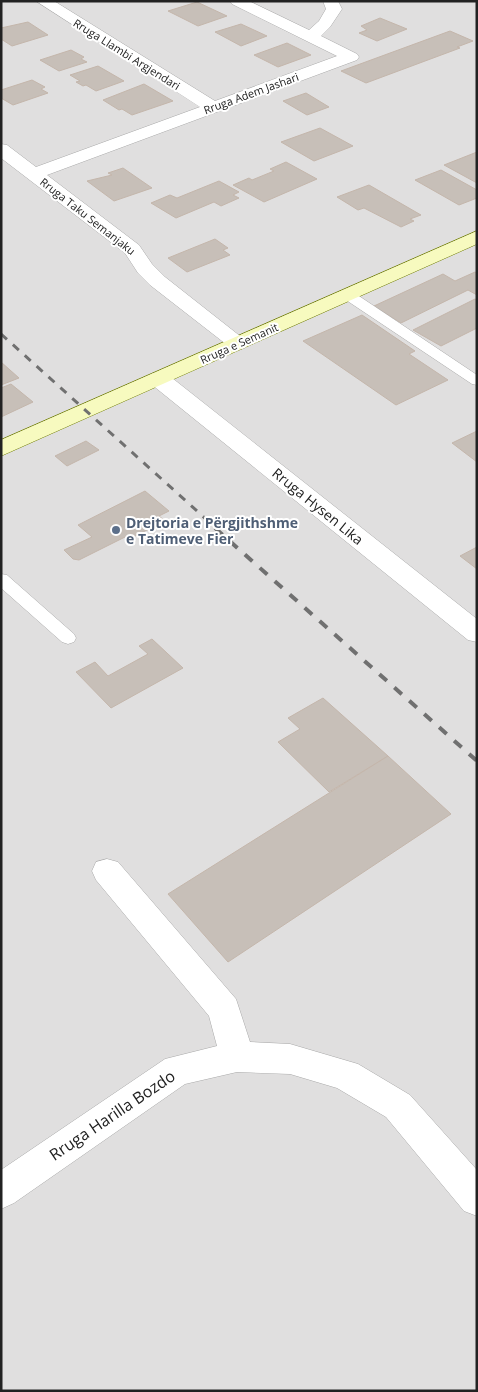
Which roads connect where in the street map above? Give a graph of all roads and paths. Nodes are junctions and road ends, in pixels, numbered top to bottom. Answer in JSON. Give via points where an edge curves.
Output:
{"nodes":[{"id":1,"x":43,"y":1,"type":"edge"},
{"id":2,"x":237,"y":1,"type":"edge"},
{"id":3,"x":330,"y":1,"type":"edge"},
{"id":4,"x":310,"y":37,"type":"junction"},
{"id":5,"x":212,"y":107,"type":"junction"},
{"id":6,"x":1,"y":150,"type":"edge"},
{"id":7,"x":33,"y":174,"type":"junction"},
{"id":8,"x":477,"y":237,"type":"edge"},
{"id":9,"x":348,"y":295,"type":"junction"},
{"id":10,"x":238,"y":344,"type":"junction"},
{"id":11,"x":159,"y":379,"type":"junction"},
{"id":12,"x":477,"y":381,"type":"edge"},
{"id":13,"x":1,"y":449,"type":"edge"},
{"id":14,"x":1,"y":579,"type":"edge"},
{"id":15,"x":477,"y":633,"type":"edge"},
{"id":16,"x":68,"y":638,"type":"dead end"},
{"id":17,"x":107,"y":871,"type":"dead end"},
{"id":18,"x":237,"y":1057,"type":"junction"},
{"id":19,"x":1,"y":1191,"type":"edge"},
{"id":20,"x":477,"y":1198,"type":"edge"}],
"edges":[{"from":1,"to":5,"type":"street","name":"Rruga Llambi Argjendari"},
{"from":2,"to":4,"type":"street","name":"Rruga Adem Jashari"},
{"from":3,"to":4,"type":"street","via":[[334,9],[325,24]]},
{"from":4,"to":5,"type":"street","name":"Rruga Adem Jashari","via":[[351,57]]},
{"from":5,"to":7,"type":"street","name":"Rruga Adem Jashari"},
{"from":6,"to":7,"type":"street","name":"Rruga Taku Semanjaku"},
{"from":7,"to":10,"type":"street","name":"Rruga Taku Semanjaku","via":[[132,248],[158,282]]},
{"from":8,"to":9,"type":"main road","name":"Rruga e Semanit"},
{"from":9,"to":10,"type":"main road","name":"Rruga e Semanit"},
{"from":9,"to":12,"type":"lane"},
{"from":10,"to":11,"type":"main road","name":"Rruga e Semanit"},
{"from":11,"to":13,"type":"main road","name":"Rruga e Semanit"},
{"from":11,"to":15,"type":"street","name":"Rruga Hysen Lika"},
{"from":14,"to":16,"type":"lane"},
{"from":17,"to":18,"type":"street","via":[[224,1010]]},
{"from":18,"to":19,"type":"street","name":"Rruga Harilla Bozdo","via":[[177,1070]]},
{"from":18,"to":20,"type":"street","name":"Rruga Harilla Bozdo","via":[[290,1059],[346,1075],[398,1106]]}]}
